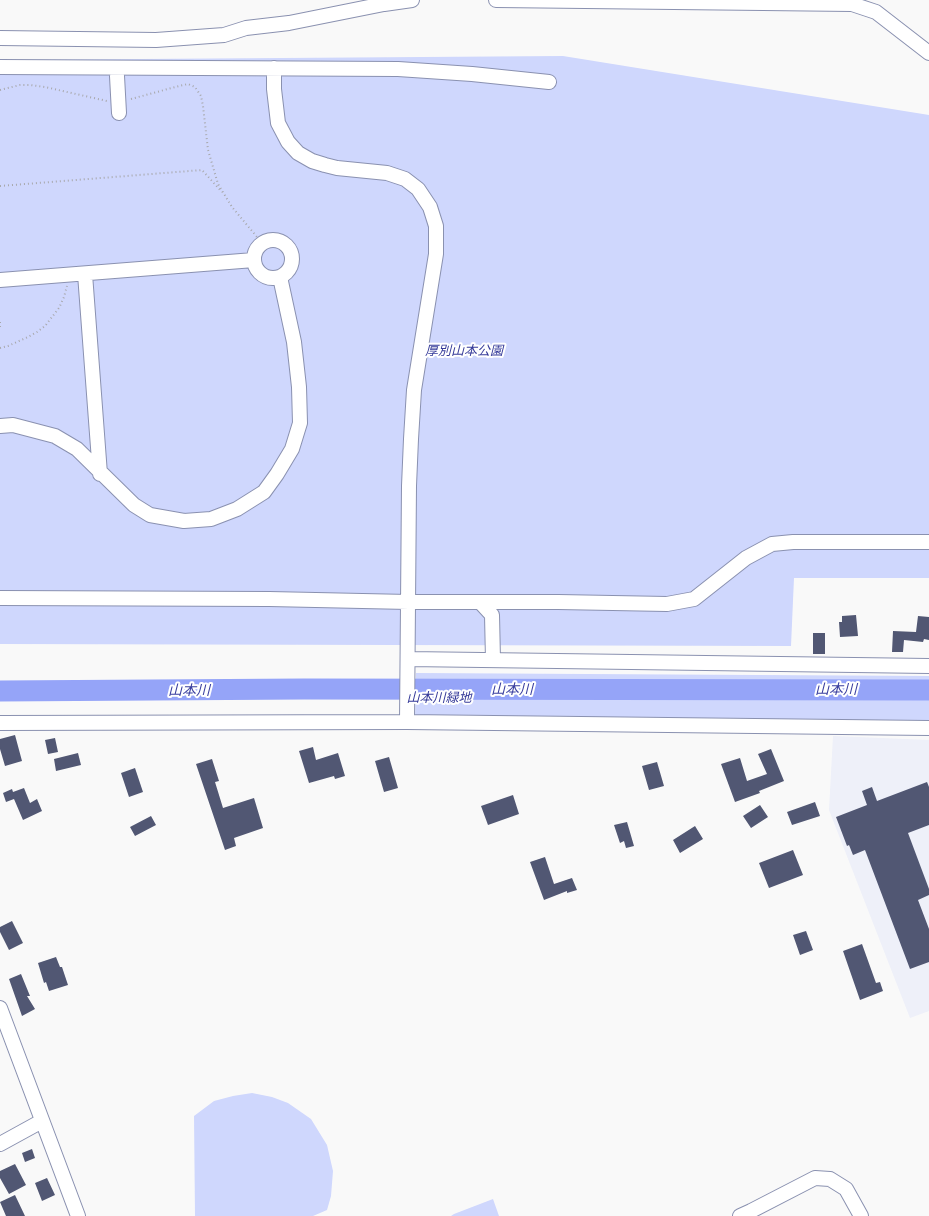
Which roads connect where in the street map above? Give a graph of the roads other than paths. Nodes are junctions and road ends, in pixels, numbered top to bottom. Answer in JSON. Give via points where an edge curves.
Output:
{"nodes":[{"id":1,"x":412,"y":0,"type":"edge"},
{"id":2,"x":496,"y":0,"type":"edge"},
{"id":3,"x":0,"y":38,"type":"edge"},
{"id":4,"x":929,"y":53,"type":"edge"},
{"id":5,"x":0,"y":67,"type":"edge"},
{"id":6,"x":274,"y":68,"type":"junction"},
{"id":7,"x":117,"y":76,"type":"dead end"},
{"id":8,"x":549,"y":82,"type":"dead end"},
{"id":9,"x":119,"y":107,"type":"road end"},
{"id":10,"x":254,"y":260,"type":"junction"},
{"id":11,"x":85,"y":274,"type":"junction"},
{"id":12,"x":280,"y":277,"type":"junction"},
{"id":13,"x":0,"y":280,"type":"edge"},
{"id":14,"x":0,"y":426,"type":"edge"},
{"id":15,"x":100,"y":478,"type":"junction"},
{"id":16,"x":929,"y":542,"type":"edge"},
{"id":17,"x":0,"y":598,"type":"edge"},
{"id":18,"x":409,"y":602,"type":"junction"},
{"id":19,"x":480,"y":602,"type":"junction"},
{"id":20,"x":493,"y":660,"type":"junction"},
{"id":21,"x":408,"y":664,"type":"junction"},
{"id":22,"x":929,"y":666,"type":"edge"},
{"id":23,"x":407,"y":722,"type":"junction"},
{"id":24,"x":0,"y":723,"type":"edge"},
{"id":25,"x":929,"y":728,"type":"edge"},
{"id":26,"x":1,"y":1014,"type":"edge"},
{"id":27,"x":42,"y":1121,"type":"junction"},
{"id":28,"x":0,"y":1144,"type":"edge"},
{"id":29,"x":78,"y":1216,"type":"edge"},
{"id":30,"x":740,"y":1216,"type":"edge"},
{"id":31,"x":861,"y":1216,"type":"edge"}],
"edges":[{"from":1,"to":3,"type":"street","via":[[289,23],[246,28],[224,36],[156,40]]},
{"from":2,"to":4,"type":"street","via":[[852,4],[876,12]]},
{"from":5,"to":6,"type":"street"},
{"from":6,"to":8,"type":"street","via":[[398,69]]},
{"from":6,"to":18,"type":"street","via":[[278,123],[288,142],[298,153],[337,168],[387,173],[405,179],[418,189],[430,207],[436,226],[436,254],[414,390],[409,486]]},
{"from":7,"to":9,"type":"street"},
{"from":10,"to":11,"type":"street"},
{"from":10,"to":12,"type":"street","via":[[263,275]]},
{"from":10,"to":12,"type":"street","via":[[256,251],[262,243],[272,239],[278,240],[287,246],[292,257],[288,271]]},
{"from":11,"to":13,"type":"street"},
{"from":11,"to":15,"type":"street"},
{"from":12,"to":15,"type":"street","via":[[294,342],[300,423],[292,449],[264,492],[237,509],[211,519],[184,521],[150,515]]},
{"from":14,"to":15,"type":"street","via":[[13,425],[55,436],[77,448]]},
{"from":16,"to":19,"type":"street","via":[[772,544],[746,558],[694,599],[667,604]]},
{"from":17,"to":18,"type":"street"},
{"from":18,"to":19,"type":"street"},
{"from":18,"to":21,"type":"street"},
{"from":19,"to":20,"type":"street","via":[[492,615]]},
{"from":20,"to":21,"type":"street"},
{"from":20,"to":22,"type":"street"},
{"from":21,"to":23,"type":"street"},
{"from":23,"to":24,"type":"street"},
{"from":23,"to":25,"type":"street"},
{"from":26,"to":27,"type":"street"},
{"from":27,"to":28,"type":"street"},
{"from":27,"to":29,"type":"street"},
{"from":30,"to":31,"type":"street","via":[[815,1178],[830,1179],[846,1189]]}]}
